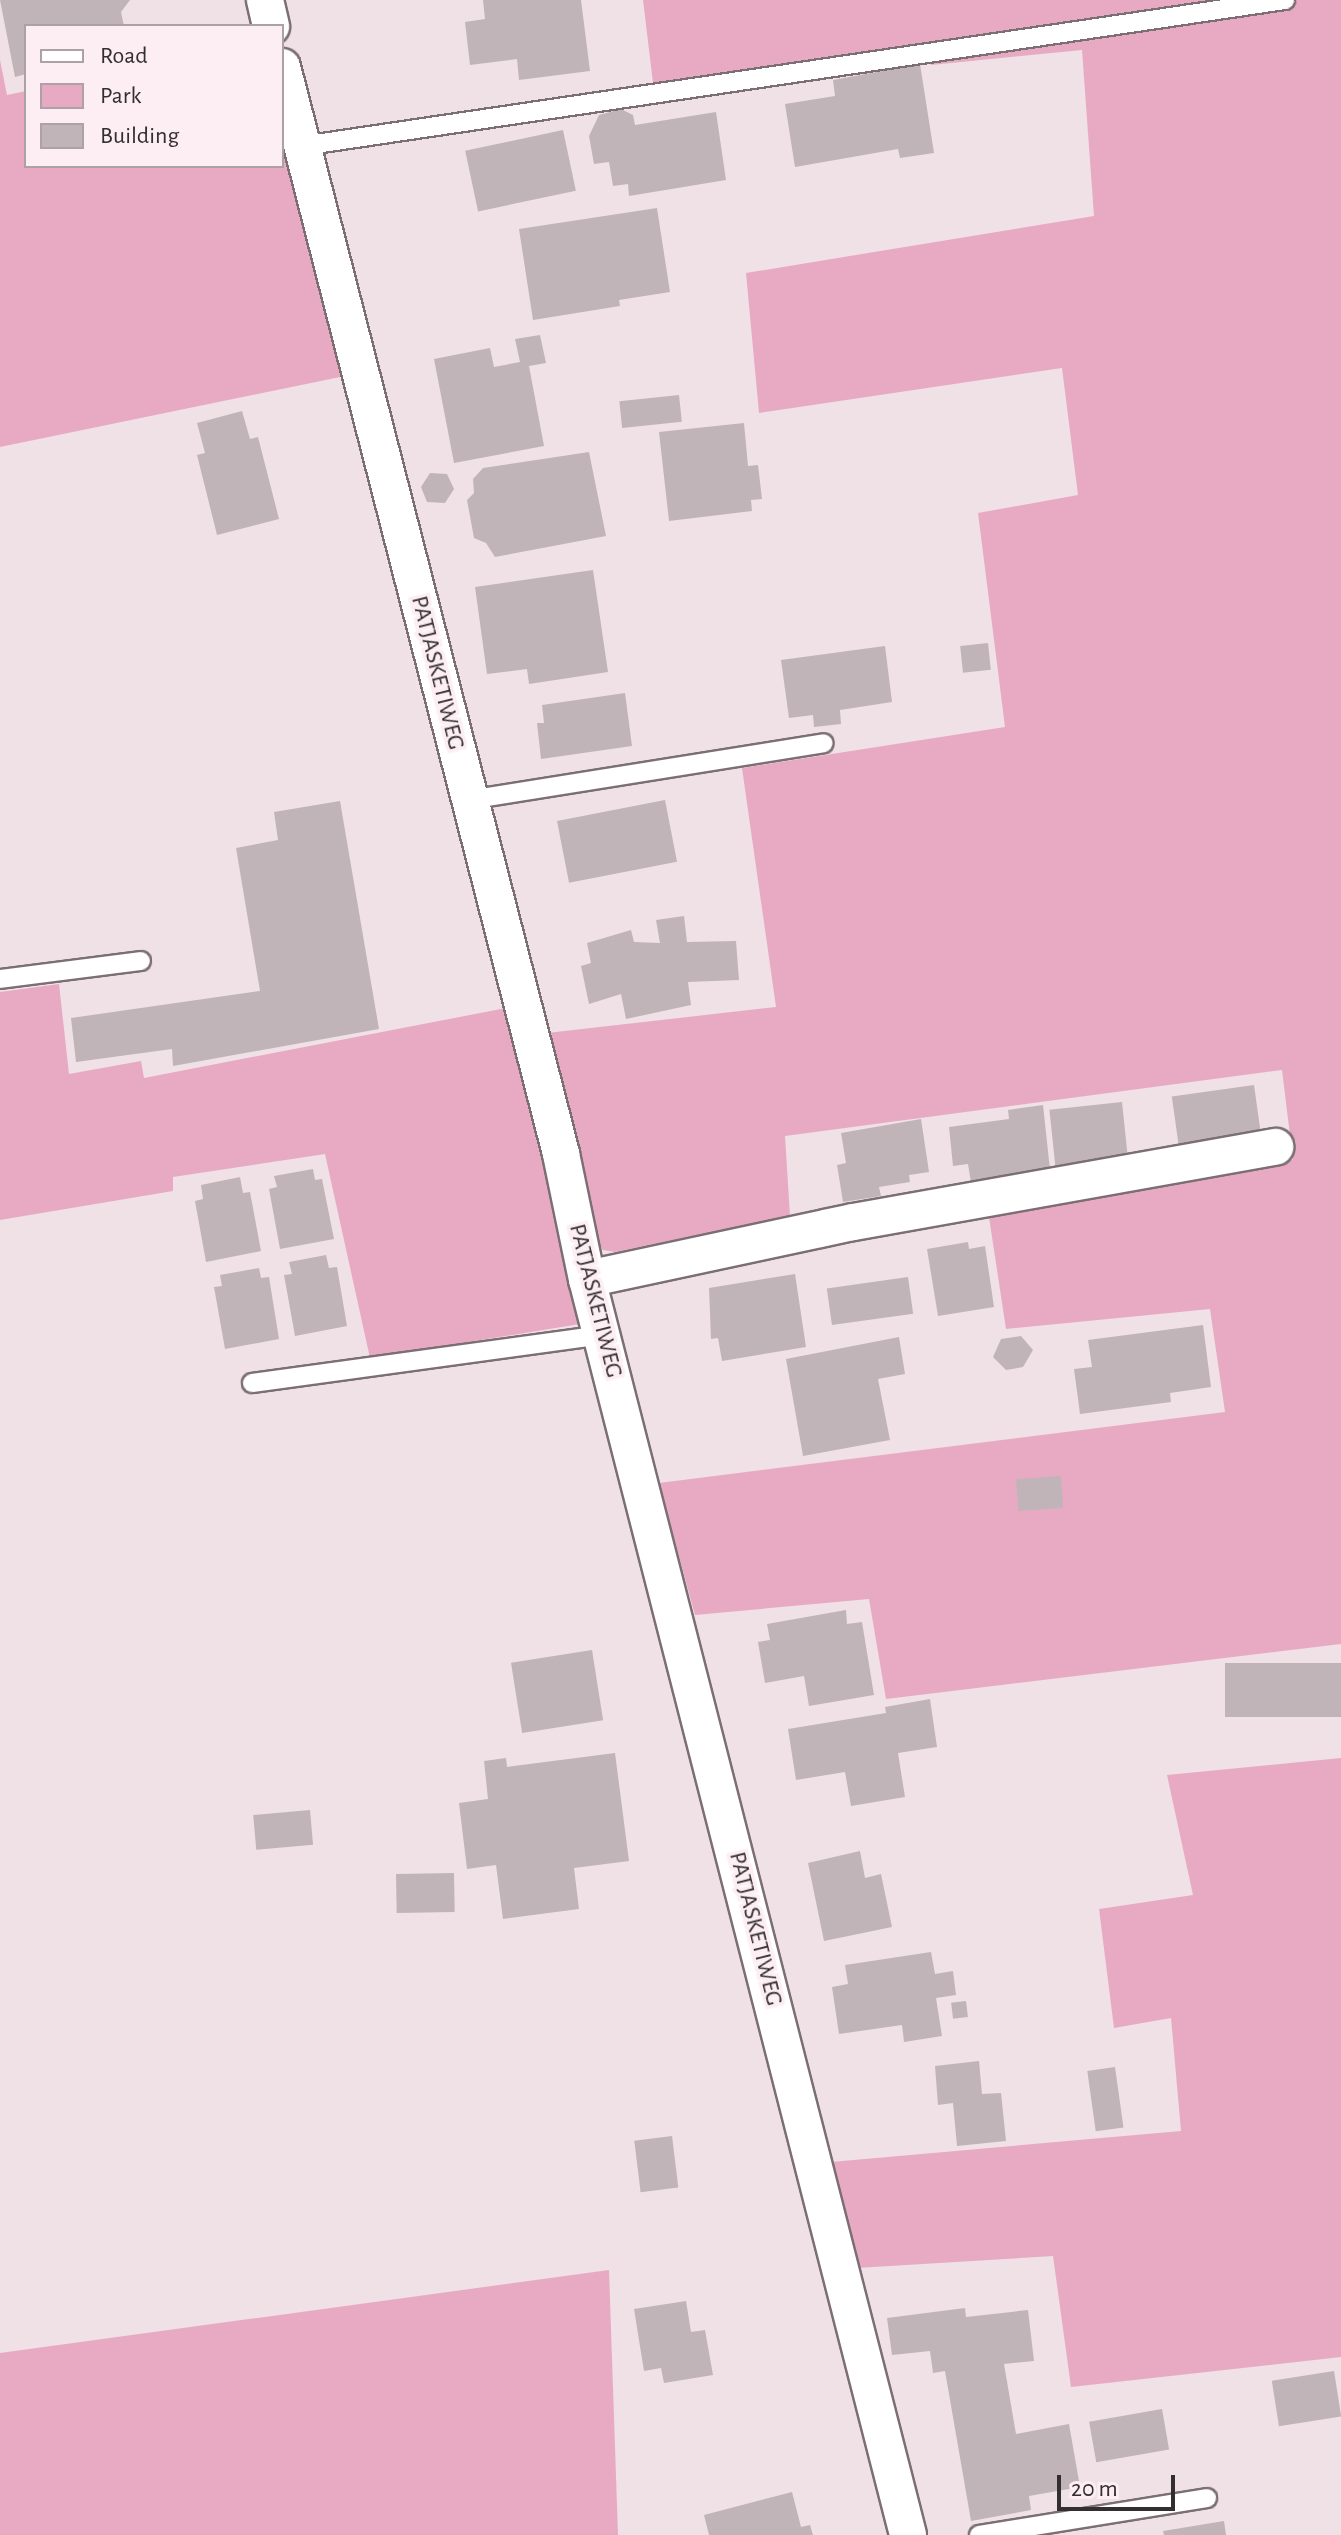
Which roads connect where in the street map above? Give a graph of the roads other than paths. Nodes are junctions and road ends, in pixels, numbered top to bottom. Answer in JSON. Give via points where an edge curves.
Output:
{"nodes":[{"id":1,"x":265,"y":0,"type":"edge"},
{"id":2,"x":1285,"y":0,"type":"edge"},
{"id":3,"x":271,"y":24,"type":"edge"},
{"id":4,"x":284,"y":75,"type":"edge"},
{"id":5,"x":302,"y":146,"type":"junction"},
{"id":6,"x":823,"y":743,"type":"dead end"},
{"id":7,"x":469,"y":800,"type":"junction"},
{"id":8,"x":141,"y":961,"type":"dead end"},
{"id":9,"x":0,"y":979,"type":"edge"},
{"id":10,"x":1275,"y":1147,"type":"dead end"},
{"id":11,"x":587,"y":1279,"type":"junction"},
{"id":12,"x":603,"y":1335,"type":"junction"},
{"id":13,"x":252,"y":1383,"type":"dead end"},
{"id":14,"x":1207,"y":2498,"type":"dead end"},
{"id":15,"x":908,"y":2535,"type":"edge"},
{"id":16,"x":979,"y":2535,"type":"edge"}],
"edges":[{"from":1,"to":3,"type":"street"},
{"from":2,"to":5,"type":"lane"},
{"from":4,"to":5,"type":"street","name":"PATJASKETIWEG"},
{"from":5,"to":7,"type":"street","name":"PATJASKETIWEG"},
{"from":6,"to":7,"type":"lane"},
{"from":7,"to":11,"type":"street","name":"PATJASKETIWEG","via":[[561,1154]]},
{"from":8,"to":9,"type":"lane"},
{"from":10,"to":11,"type":"street","via":[[853,1222]]},
{"from":11,"to":12,"type":"street","name":"PATJASKETIWEG"},
{"from":12,"to":13,"type":"lane"},
{"from":12,"to":15,"type":"street","name":"PATJASKETIWEG"},
{"from":14,"to":16,"type":"lane"}]}
